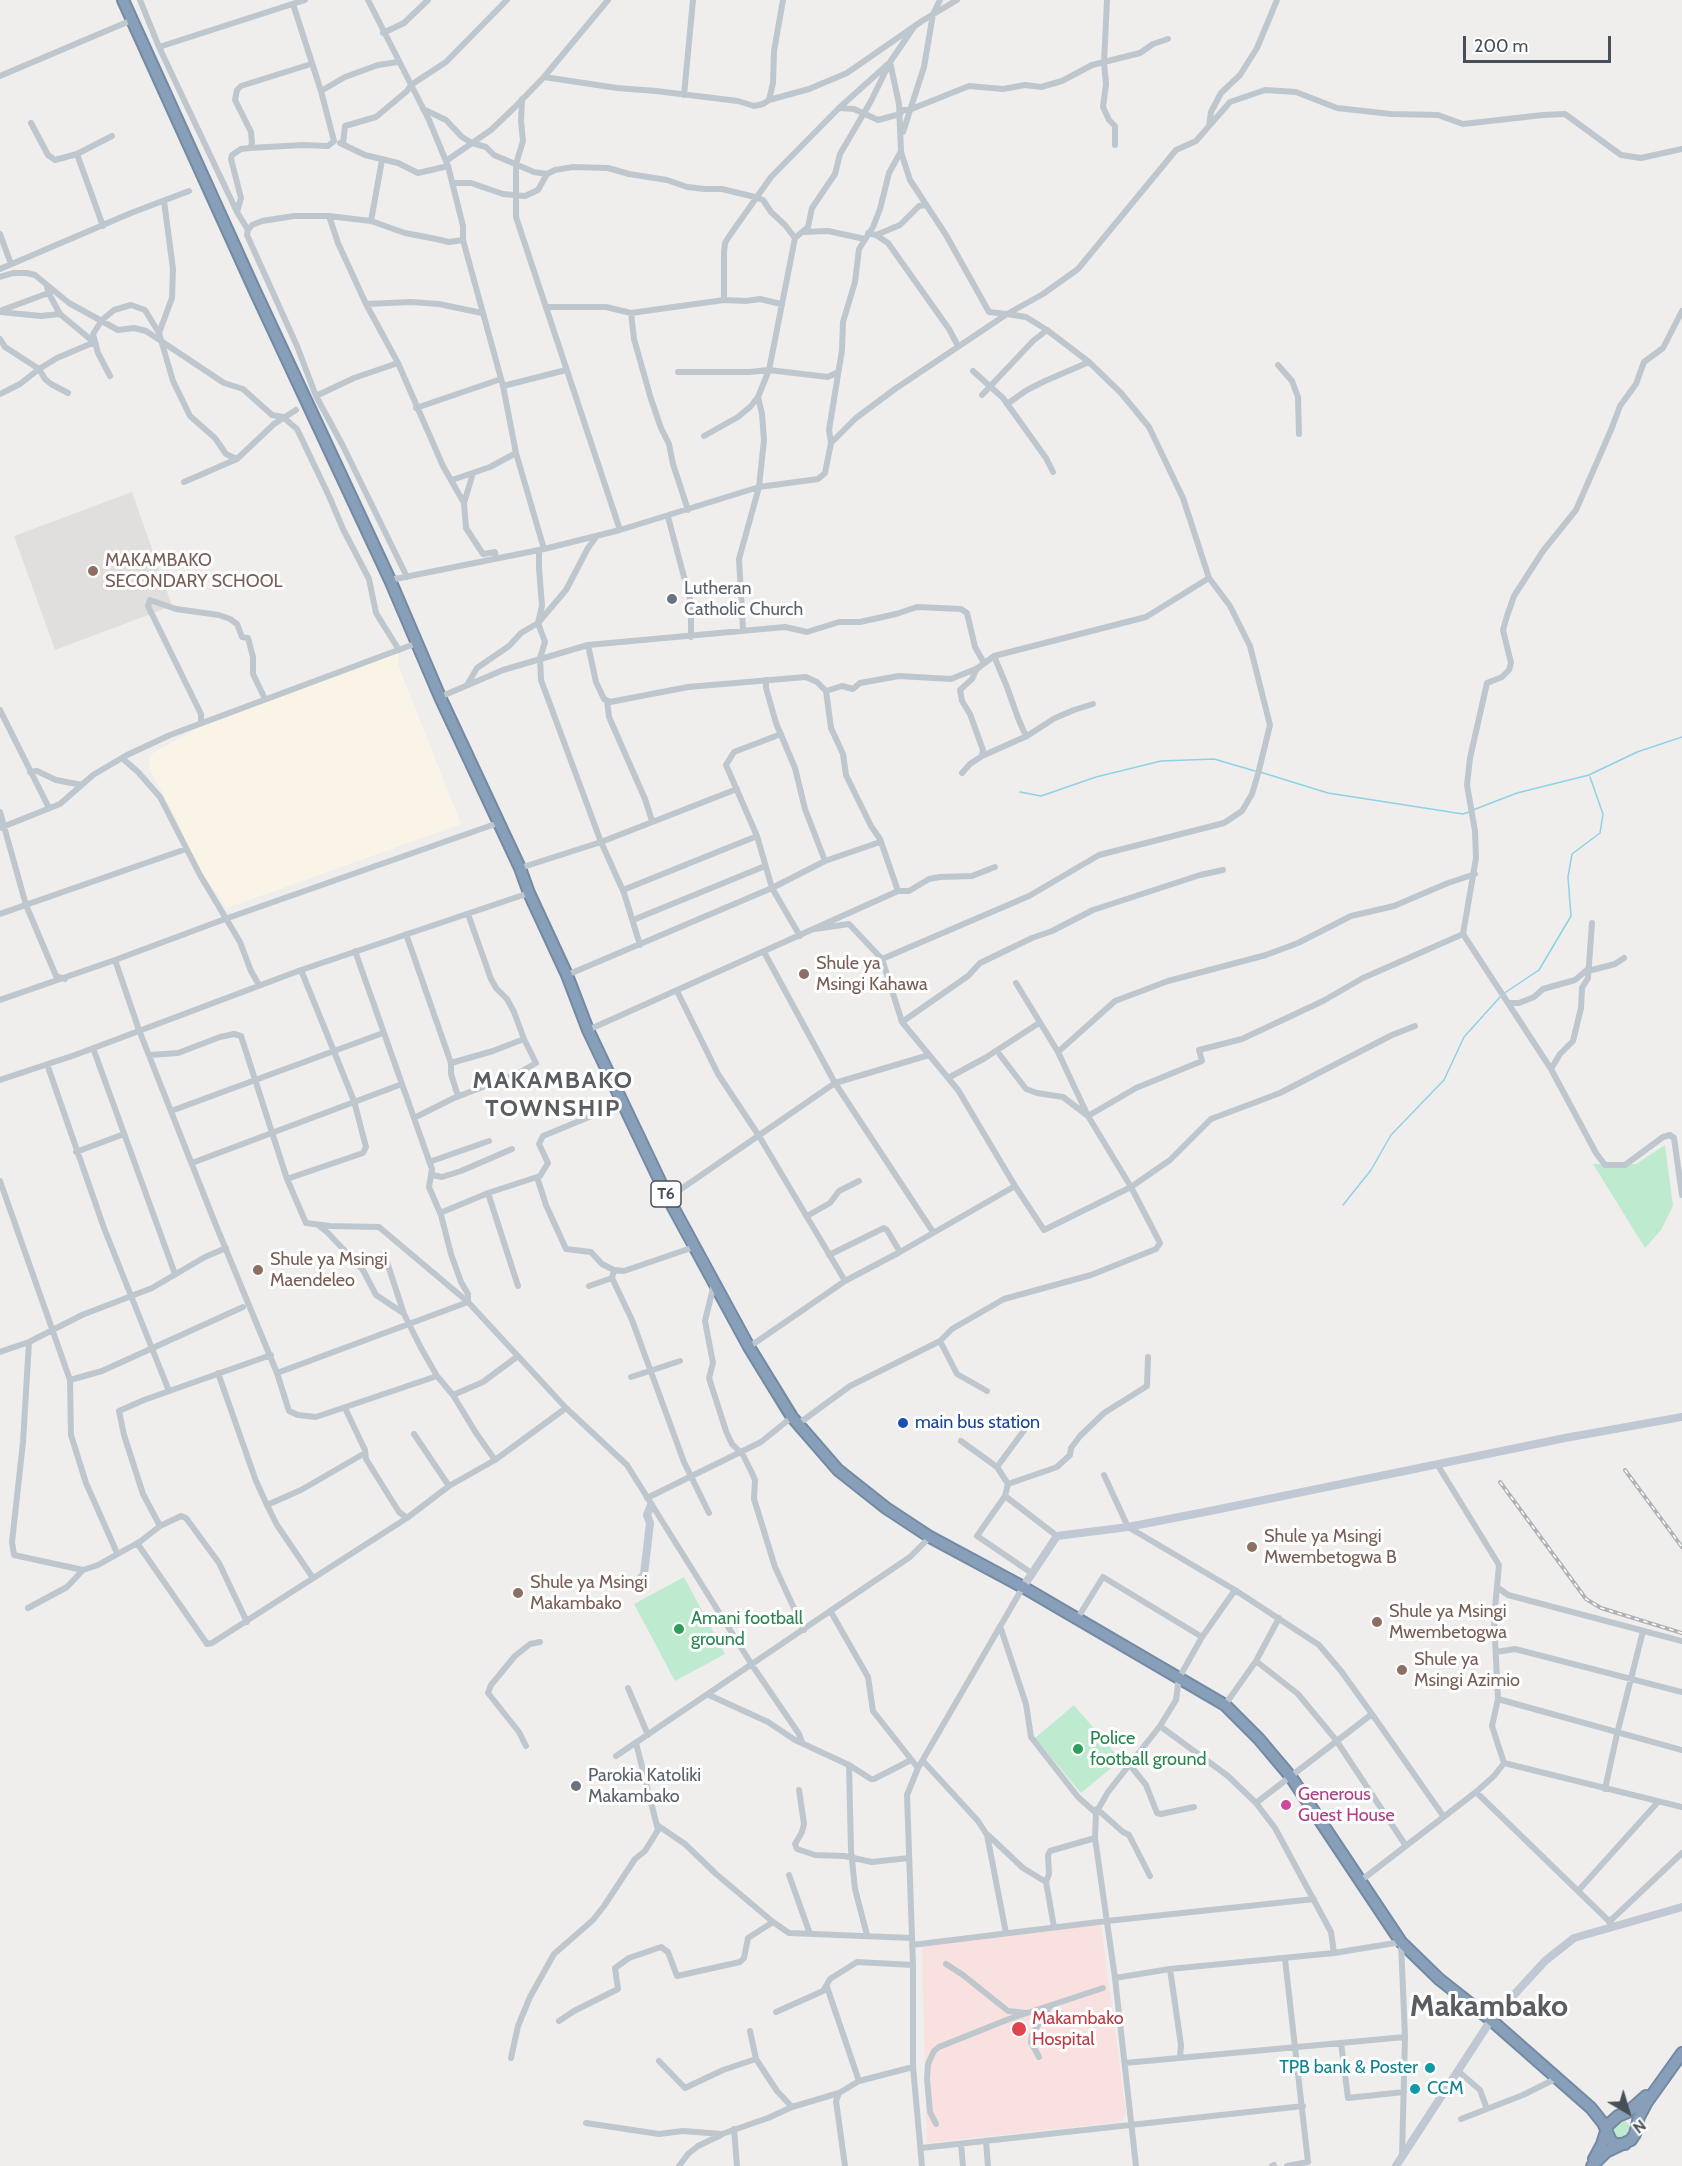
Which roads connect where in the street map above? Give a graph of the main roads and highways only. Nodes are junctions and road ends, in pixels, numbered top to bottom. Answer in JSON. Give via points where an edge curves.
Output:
{"nodes":[{"id":1,"x":123,"y":0,"type":"edge"},
{"id":2,"x":1682,"y":2053,"type":"edge"},
{"id":3,"x":1663,"y":2078,"type":"junction"},
{"id":4,"x":1580,"y":2097,"type":"junction"},
{"id":5,"x":1618,"y":2116,"type":"junction"},
{"id":6,"x":1636,"y":2128,"type":"junction"},
{"id":7,"x":1605,"y":2131,"type":"junction"},
{"id":8,"x":1625,"y":2145,"type":"junction"},
{"id":9,"x":1590,"y":2166,"type":"edge"}],
"edges":[{"from":1,"to":4,"type":"highway","number":"T6","via":[[390,580],[520,868],[588,1030],[694,1247],[795,1420],[838,1470],[886,1508],[1225,1705],[1291,1777],[1401,1942],[1439,1979]]},
{"from":2,"to":3,"type":"highway"},
{"from":3,"to":5,"type":"highway","via":[[1641,2103]]},
{"from":3,"to":6,"type":"highway","via":[[1642,2109]]},
{"from":4,"to":5,"type":"highway","number":"T6","via":[[1603,2112]]},
{"from":4,"to":7,"type":"highway","number":"T6","via":[[1598,2116]]},
{"from":5,"to":6,"type":"highway","number":"T6","via":[[1632,2120]]},
{"from":5,"to":7,"type":"highway"},
{"from":6,"to":8,"type":"highway"},
{"from":7,"to":8,"type":"highway","number":"T6","via":[[1611,2141]]},
{"from":7,"to":9,"type":"highway"},
{"from":8,"to":9,"type":"highway","via":[[1606,2152]]}]}
